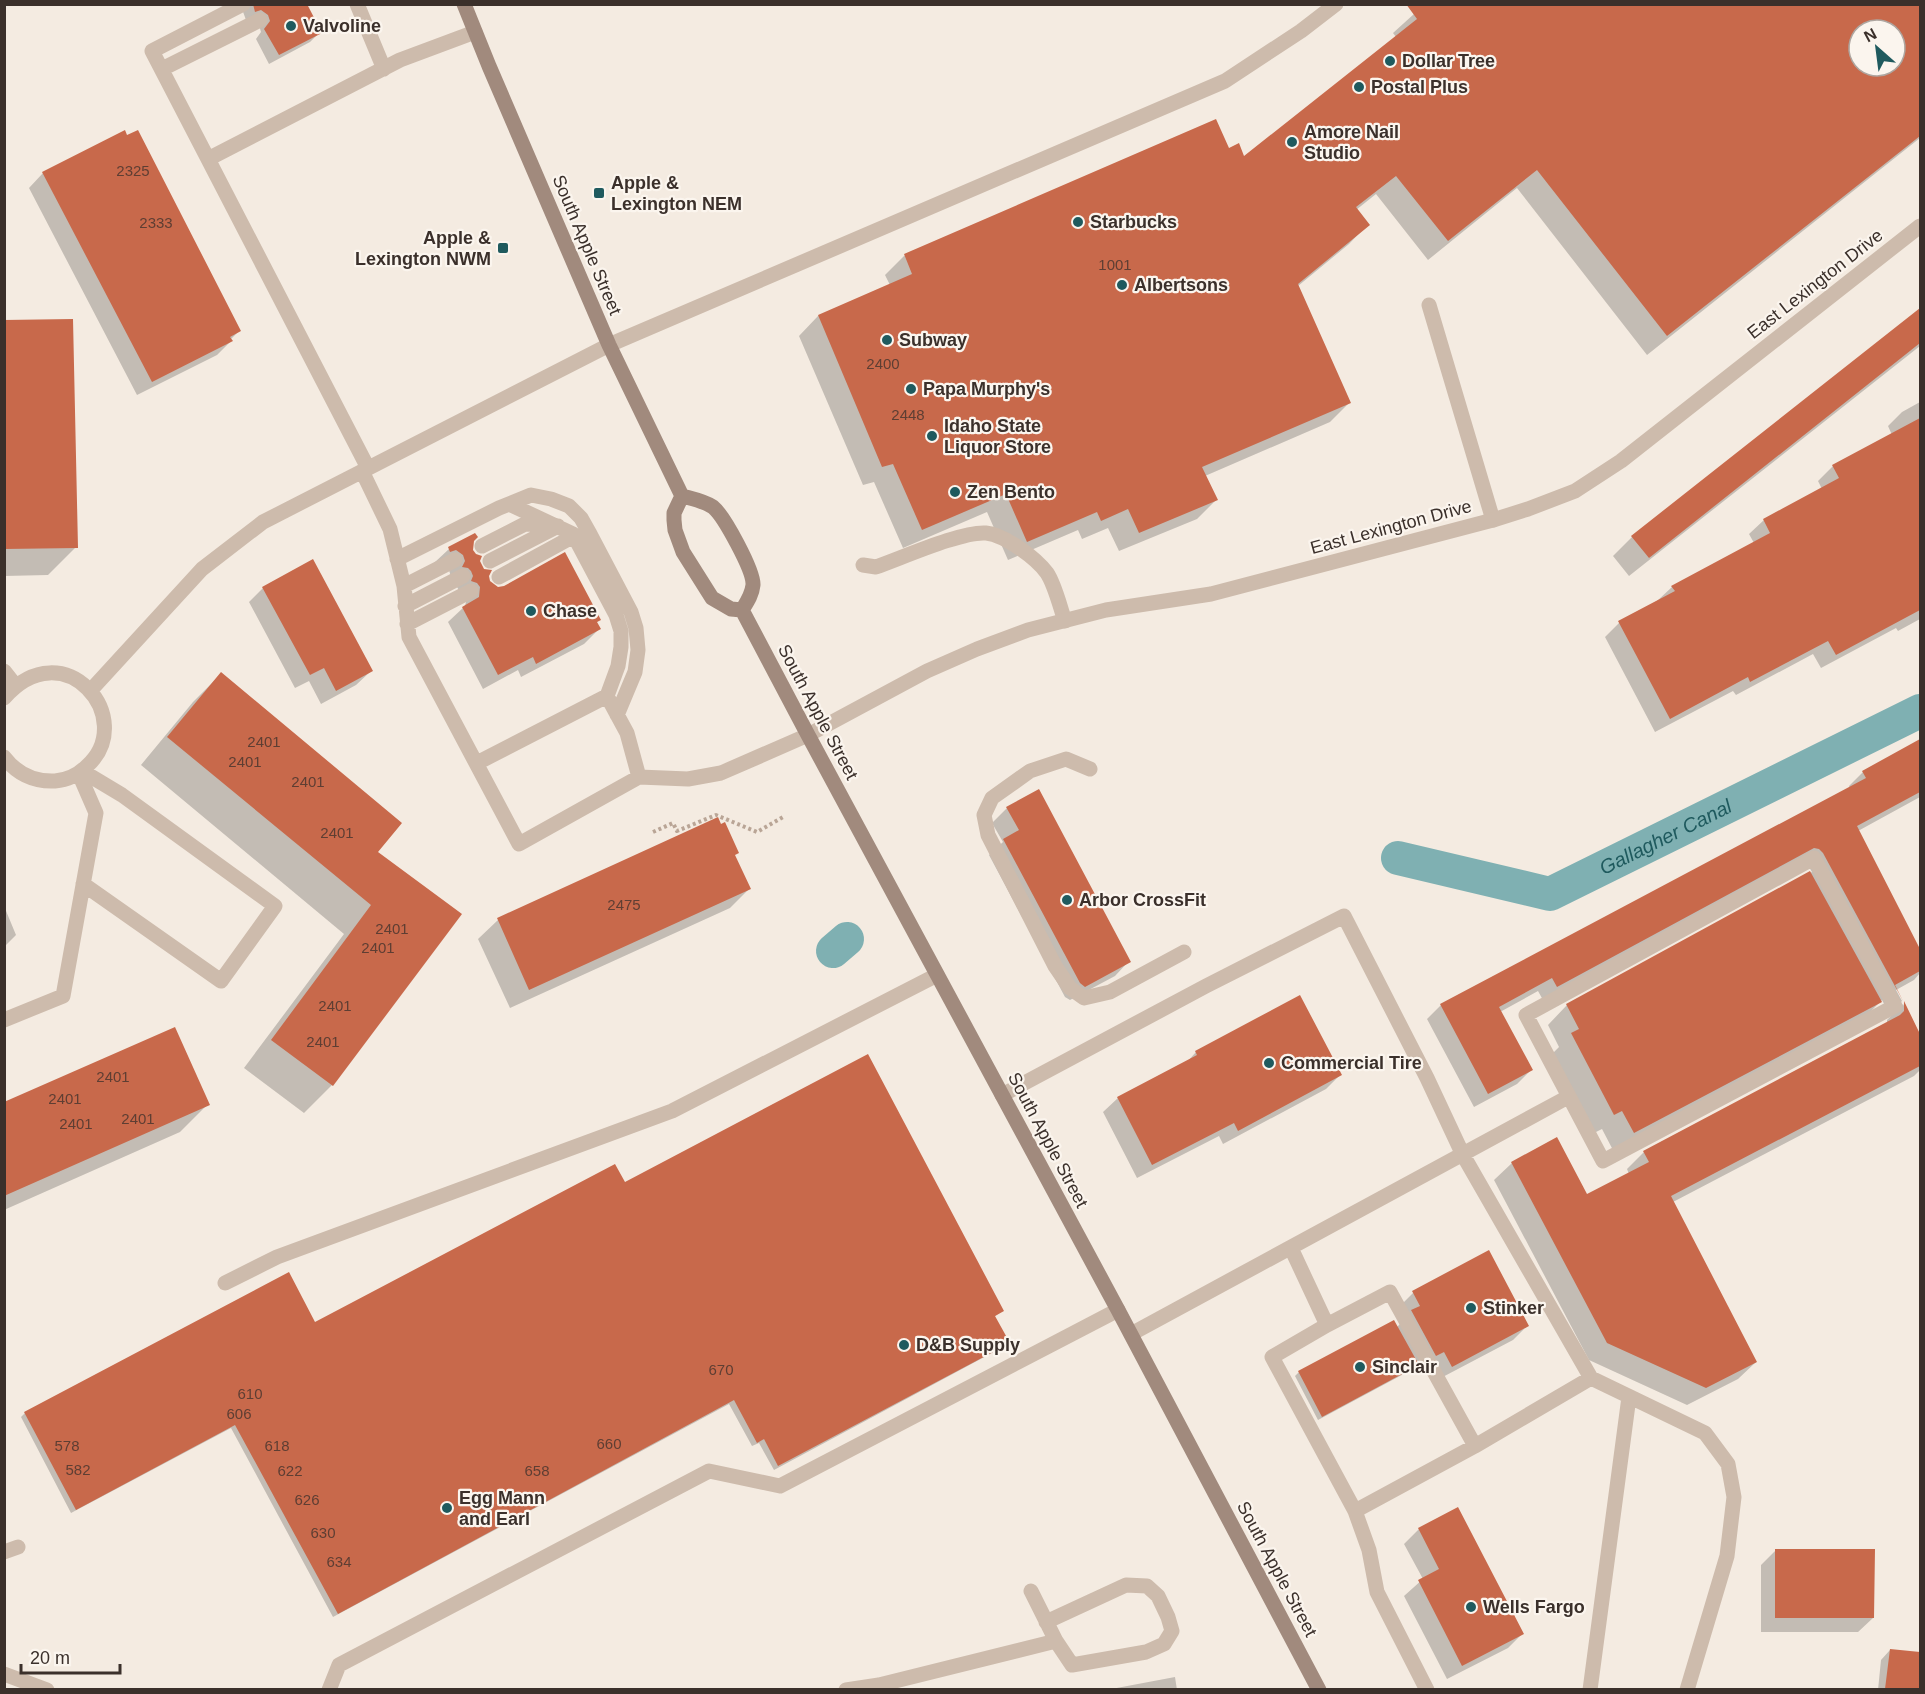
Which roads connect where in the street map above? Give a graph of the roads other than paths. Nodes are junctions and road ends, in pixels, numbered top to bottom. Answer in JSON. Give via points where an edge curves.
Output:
{"nodes":[{"id":1,"x":243,"y":4,"type":"edge"},
{"id":2,"x":464,"y":4,"type":"edge"},
{"id":3,"x":1336,"y":4,"type":"edge"},
{"id":4,"x":357,"y":6,"type":"edge"},
{"id":5,"x":260,"y":20,"type":"dead end"},
{"id":6,"x":475,"y":32,"type":"junction"},
{"id":7,"x":162,"y":69,"type":"junction"},
{"id":8,"x":384,"y":69,"type":"junction"},
{"id":9,"x":208,"y":159,"type":"junction"},
{"id":10,"x":1920,"y":226,"type":"edge"},
{"id":11,"x":1429,"y":305,"type":"dead end"},
{"id":12,"x":609,"y":345,"type":"junction"},
{"id":13,"x":365,"y":470,"type":"junction"},
{"id":14,"x":682,"y":496,"type":"junction"},
{"id":15,"x":508,"y":504,"type":"junction"},
{"id":16,"x":1493,"y":520,"type":"junction"},
{"id":17,"x":558,"y":526,"type":"junction"},
{"id":18,"x":574,"y":536,"type":"junction"},
{"id":19,"x":482,"y":546,"type":"dead end"},
{"id":20,"x":397,"y":559,"type":"junction"},
{"id":21,"x":455,"y":560,"type":"dead end"},
{"id":22,"x":490,"y":561,"type":"dead end"},
{"id":23,"x":863,"y":565,"type":"dead end"},
{"id":24,"x":463,"y":576,"type":"dead end"},
{"id":25,"x":499,"y":577,"type":"dead end"},
{"id":26,"x":404,"y":586,"type":"junction"},
{"id":27,"x":471,"y":591,"type":"dead end"},
{"id":28,"x":405,"y":606,"type":"junction"},
{"id":29,"x":742,"y":610,"type":"junction"},
{"id":30,"x":1065,"y":621,"type":"junction"},
{"id":31,"x":407,"y":624,"type":"junction"},
{"id":32,"x":4,"y":671,"type":"edge"},
{"id":33,"x":15,"y":685,"type":"junction"},
{"id":34,"x":91,"y":690,"type":"junction"},
{"id":35,"x":607,"y":696,"type":"junction"},
{"id":36,"x":4,"y":698,"type":"edge"},
{"id":37,"x":617,"y":715,"type":"junction"},
{"id":38,"x":808,"y":735,"type":"junction"},
{"id":39,"x":4,"y":757,"type":"edge"},
{"id":40,"x":477,"y":764,"type":"junction"},
{"id":41,"x":1090,"y":769,"type":"dead end"},
{"id":42,"x":81,"y":772,"type":"junction"},
{"id":43,"x":639,"y":777,"type":"junction"},
{"id":44,"x":83,"y":884,"type":"junction"},
{"id":45,"x":1184,"y":952,"type":"dead end"},
{"id":46,"x":937,"y":975,"type":"junction"},
{"id":47,"x":4,"y":1020,"type":"edge"},
{"id":48,"x":1002,"y":1095,"type":"junction"},
{"id":49,"x":1568,"y":1097,"type":"junction"},
{"id":50,"x":1463,"y":1155,"type":"junction"},
{"id":51,"x":1291,"y":1248,"type":"junction"},
{"id":52,"x":225,"y":1283,"type":"dead end"},
{"id":53,"x":1118,"y":1310,"type":"junction"},
{"id":54,"x":1327,"y":1325,"type":"junction"},
{"id":55,"x":1131,"y":1334,"type":"junction"},
{"id":56,"x":1591,"y":1378,"type":"junction"},
{"id":57,"x":1629,"y":1397,"type":"junction"},
{"id":58,"x":1475,"y":1446,"type":"junction"},
{"id":59,"x":1355,"y":1510,"type":"junction"},
{"id":60,"x":1030,"y":1592,"type":"dead end"},
{"id":61,"x":1046,"y":1622,"type":"junction"},
{"id":62,"x":1056,"y":1641,"type":"junction"},
{"id":63,"x":4,"y":1674,"type":"edge"},
{"id":64,"x":47,"y":1689,"type":"edge"},
{"id":65,"x":328,"y":1689,"type":"edge"},
{"id":66,"x":846,"y":1689,"type":"edge"},
{"id":67,"x":1319,"y":1689,"type":"edge"},
{"id":68,"x":1427,"y":1689,"type":"edge"},
{"id":69,"x":1590,"y":1689,"type":"edge"},
{"id":70,"x":1687,"y":1689,"type":"edge"}],
"edges":[{"from":1,"to":7,"type":"street","via":[[152,51]]},
{"from":2,"to":6,"type":"main road","name":"South Apple Street"},
{"from":3,"to":12,"type":"street","via":[[1225,81]]},
{"from":4,"to":8,"type":"street"},
{"from":5,"to":7,"type":"street"},
{"from":6,"to":8,"type":"street"},
{"from":6,"to":12,"type":"main road","name":"South Apple Street"},
{"from":7,"to":9,"type":"street"},
{"from":8,"to":9,"type":"street"},
{"from":9,"to":13,"type":"street"},
{"from":10,"to":16,"type":"street","name":"East Lexington Drive","via":[[1621,461],[1575,491]]},
{"from":11,"to":16,"type":"street"},
{"from":12,"to":13,"type":"street"},
{"from":12,"to":14,"type":"main road","name":"South Apple Street"},
{"from":13,"to":20,"type":"street","via":[[390,529]]},
{"from":13,"to":34,"type":"street","via":[[263,522],[202,569]]},
{"from":14,"to":29,"type":"main road","via":[[674,520],[683,552],[712,598],[731,609]]},
{"from":14,"to":29,"type":"main road","via":[[715,509],[741,552],[753,584]]},
{"from":15,"to":17,"type":"street"},
{"from":15,"to":20,"type":"street"},
{"from":15,"to":37,"type":"street","via":[[531,495],[569,506],[581,518],[631,612],[636,628],[637,661]]},
{"from":16,"to":30,"type":"street","name":"East Lexington Drive","via":[[1212,594],[1107,610]]},
{"from":17,"to":18,"type":"street"},
{"from":17,"to":19,"type":"street","via":[[525,524]]},
{"from":17,"to":22,"type":"street"},
{"from":18,"to":25,"type":"street"},
{"from":18,"to":35,"type":"street","via":[[621,632],[618,666]]},
{"from":20,"to":26,"type":"street"},
{"from":21,"to":26,"type":"street"},
{"from":23,"to":30,"type":"street","via":[[876,567],[968,534],[988,533],[1028,554],[1047,574]]},
{"from":24,"to":28,"type":"street"},
{"from":26,"to":28,"type":"street"},
{"from":27,"to":31,"type":"street"},
{"from":28,"to":31,"type":"street"},
{"from":29,"to":38,"type":"main road","name":"South Apple Street"},
{"from":30,"to":38,"type":"street","name":"East Lexington Drive","via":[[1028,630],[927,671]]},
{"from":31,"to":40,"type":"street","via":[[409,637]]},
{"from":32,"to":33,"type":"street"},
{"from":33,"to":34,"type":"street","via":[[46,673],[62,674]]},
{"from":33,"to":36,"type":"street"},
{"from":34,"to":42,"type":"street","via":[[105,725],[102,744]]},
{"from":35,"to":37,"type":"street"},
{"from":35,"to":40,"type":"street"},
{"from":37,"to":43,"type":"street","via":[[627,733]]},
{"from":38,"to":43,"type":"street","name":"East Lexington Drive","via":[[721,773],[688,779]]},
{"from":38,"to":46,"type":"main road","name":"South Apple Street"},
{"from":39,"to":42,"type":"street","via":[[26,777],[44,782],[63,781]]},
{"from":40,"to":43,"type":"street","via":[[519,844]]},
{"from":41,"to":45,"type":"street","via":[[1066,759],[1030,771],[992,798],[984,814],[988,835],[1003,865],[1055,966],[1070,988],[1084,998],[1110,992]]},
{"from":42,"to":44,"type":"street","via":[[96,813]]},
{"from":42,"to":44,"type":"street","via":[[122,795],[275,906],[221,981]]},
{"from":44,"to":47,"type":"street","via":[[63,996]]},
{"from":46,"to":48,"type":"main road","name":"South Apple Street"},
{"from":46,"to":52,"type":"street","via":[[672,1111],[277,1257]]},
{"from":48,"to":50,"type":"street","via":[[1344,916]]},
{"from":48,"to":53,"type":"main road","name":"South Apple Street"},
{"from":49,"to":49,"type":"street","via":[[1603,1161],[1895,1006],[1814,858],[1526,1014]]},
{"from":49,"to":50,"type":"street"},
{"from":50,"to":51,"type":"street"},
{"from":50,"to":56,"type":"street"},
{"from":51,"to":54,"type":"street"},
{"from":51,"to":55,"type":"street"},
{"from":53,"to":55,"type":"main road","name":"South Apple Street"},
{"from":53,"to":65,"type":"street","via":[[780,1486],[709,1471],[339,1665]]},
{"from":54,"to":58,"type":"street","via":[[1390,1292]]},
{"from":54,"to":59,"type":"street","via":[[1272,1357]]},
{"from":55,"to":67,"type":"main road","name":"South Apple Street"},
{"from":56,"to":57,"type":"street"},
{"from":56,"to":58,"type":"street"},
{"from":57,"to":69,"type":"street"},
{"from":57,"to":70,"type":"street","via":[[1705,1433],[1728,1464],[1734,1497],[1727,1556]]},
{"from":58,"to":59,"type":"street"},
{"from":59,"to":68,"type":"street","via":[[1369,1550],[1377,1592]]},
{"from":60,"to":61,"type":"street"},
{"from":61,"to":62,"type":"street"},
{"from":61,"to":62,"type":"street","via":[[1126,1585],[1147,1586],[1158,1596],[1172,1631],[1164,1644],[1146,1652],[1072,1665]]},
{"from":62,"to":66,"type":"street","via":[[879,1685]]},
{"from":63,"to":64,"type":"street"}]}
